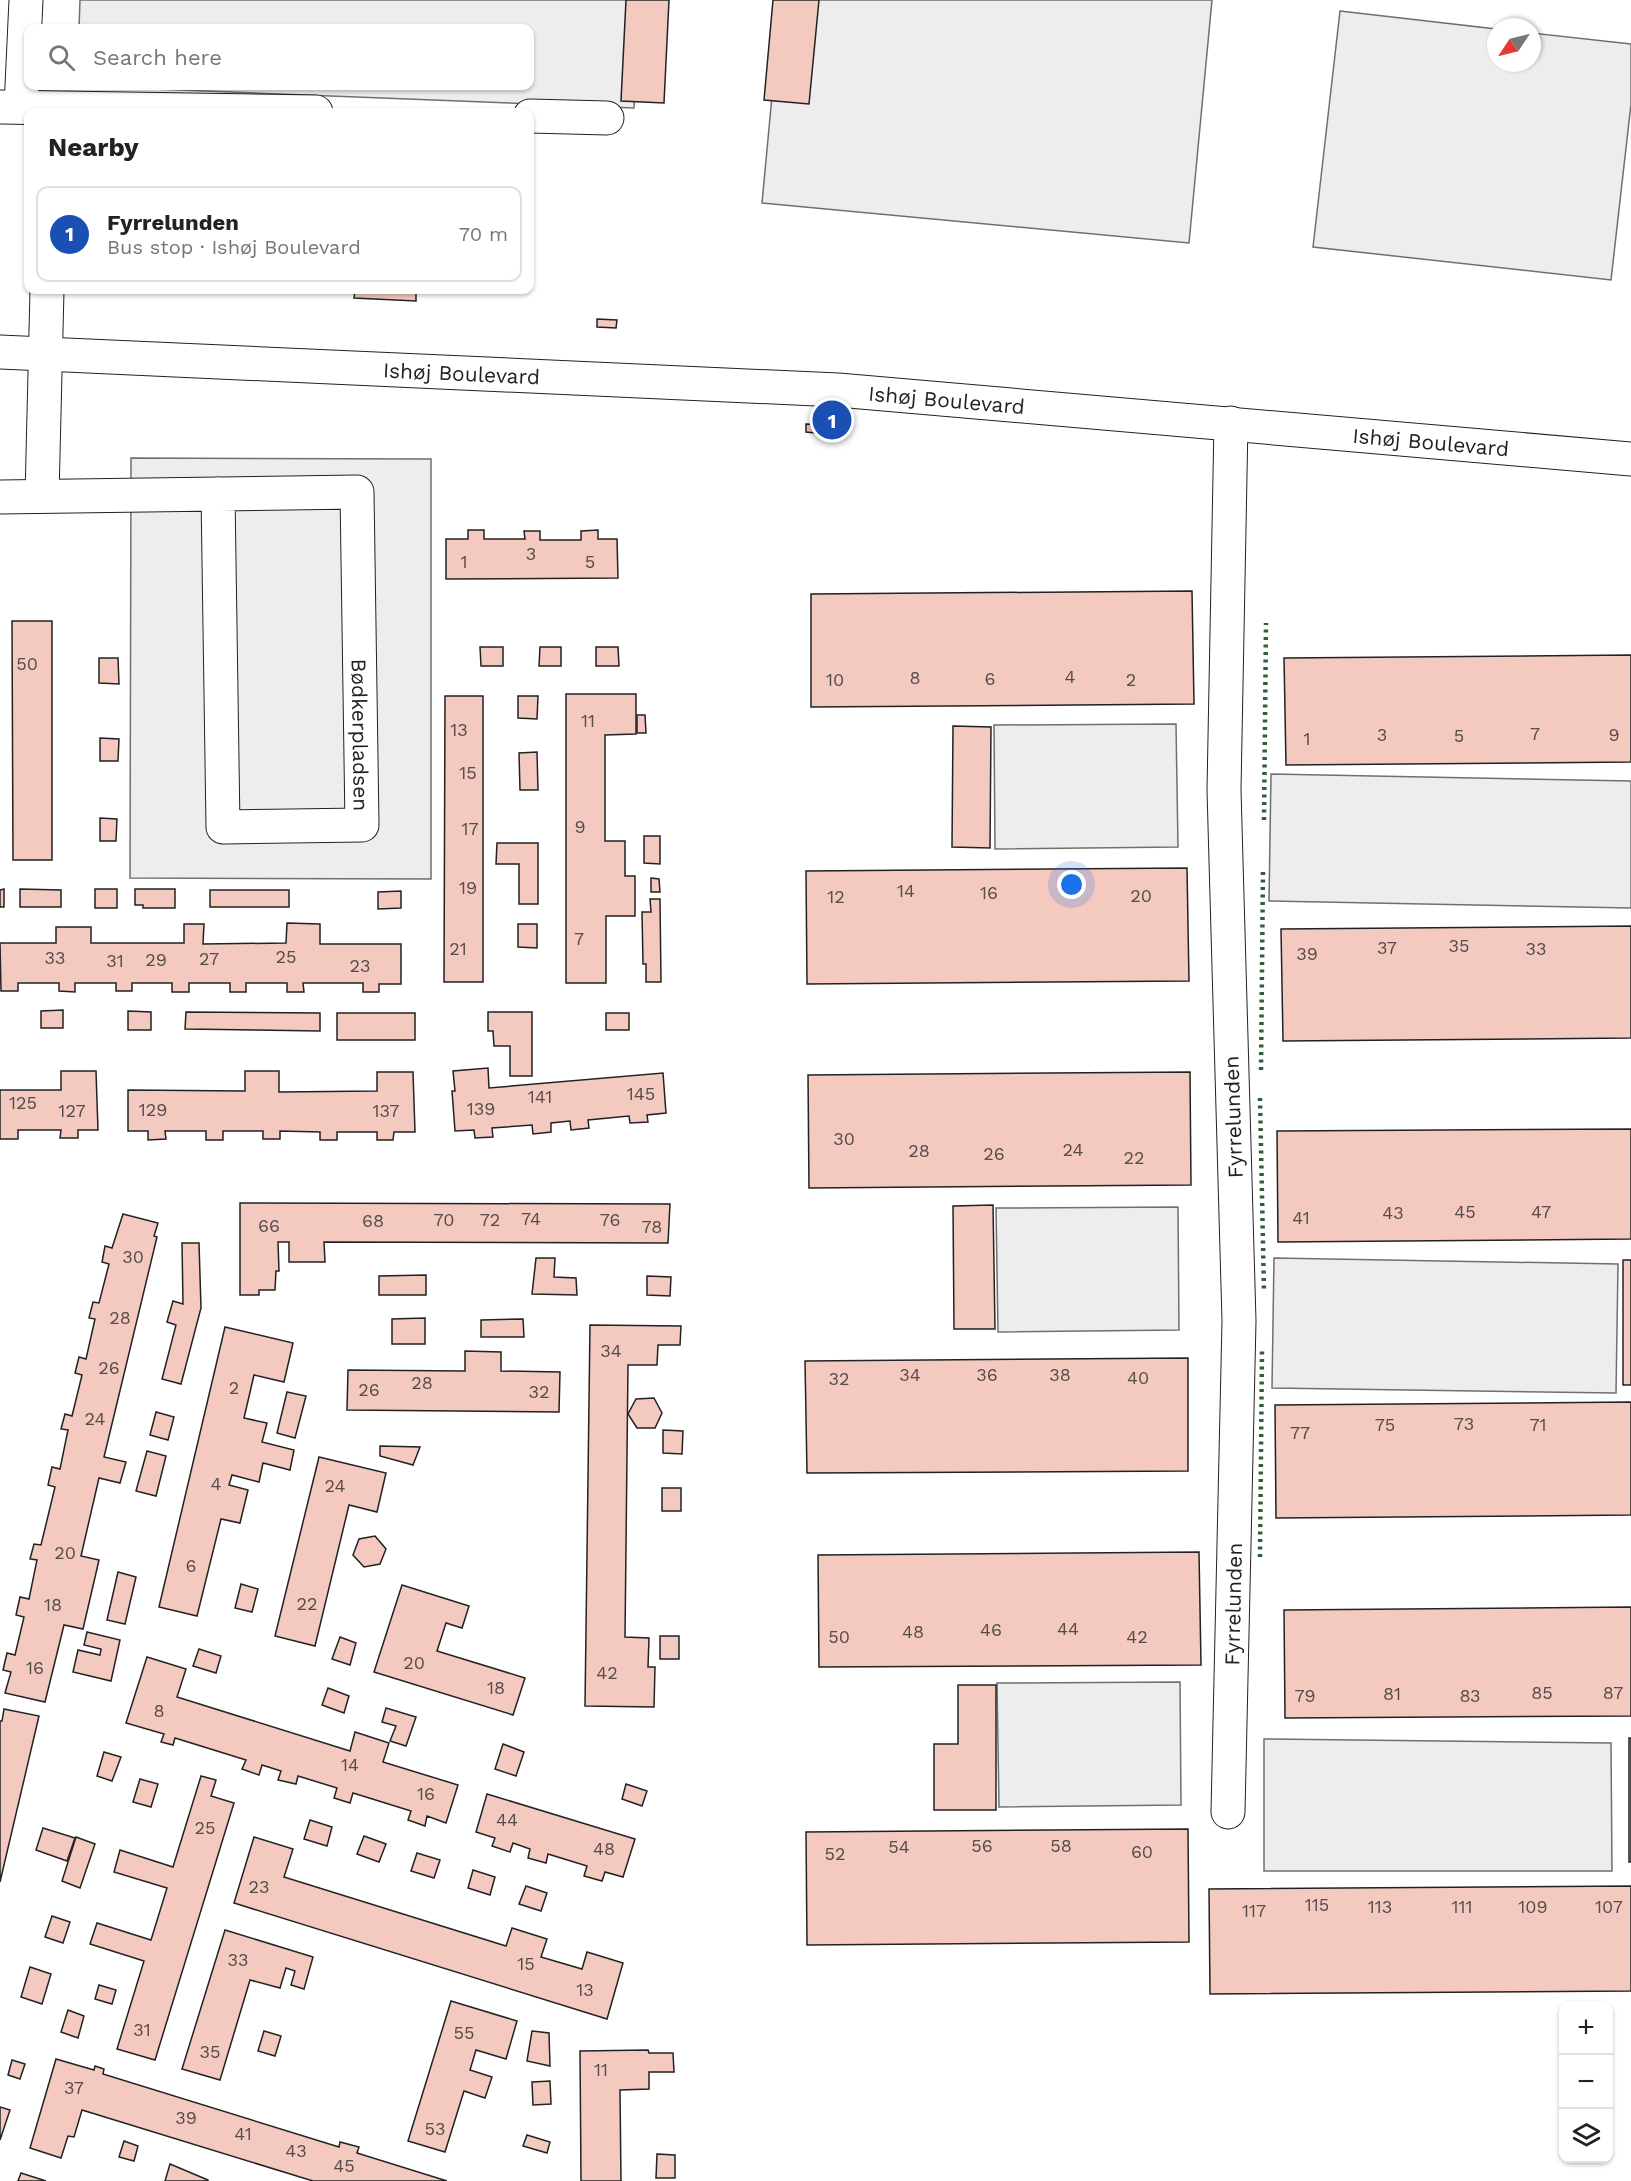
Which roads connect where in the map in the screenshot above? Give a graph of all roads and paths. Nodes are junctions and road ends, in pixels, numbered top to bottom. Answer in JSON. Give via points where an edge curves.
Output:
{"nodes":[{"id":1,"x":26,"y":0,"type":"edge"},
{"id":2,"x":27,"y":24,"type":"edge"},
{"id":3,"x":30,"y":90,"type":"edge"},
{"id":4,"x":31,"y":108,"type":"edge"},
{"id":5,"x":534,"y":116,"type":"edge"},
{"id":6,"x":608,"y":118,"type":"dead end"},
{"id":7,"x":48,"y":294,"type":"edge"},
{"id":8,"x":0,"y":352,"type":"edge"},
{"id":9,"x":46,"y":353,"type":"junction"},
{"id":10,"x":1231,"y":423,"type":"junction"},
{"id":11,"x":1631,"y":459,"type":"edge"},
{"id":12,"x":218,"y":494,"type":"junction"},
{"id":13,"x":42,"y":496,"type":"junction"},
{"id":14,"x":0,"y":497,"type":"edge"},
{"id":15,"x":1228,"y":1812,"type":"dead end"}],
"edges":[{"from":1,"to":2,"type":"street"},
{"from":3,"to":4,"type":"street"},
{"from":5,"to":6,"type":"street"},
{"from":7,"to":9,"type":"street"},
{"from":8,"to":9,"type":"street","name":"Ishøj Boulevard"},
{"from":9,"to":10,"type":"street","name":"Ishøj Boulevard","via":[[838,390]]},
{"from":9,"to":13,"type":"street"},
{"from":10,"to":11,"type":"street","name":"Ishøj Boulevard"},
{"from":10,"to":15,"type":"street","name":"Fyrrelunden","via":[[1224,790],[1239,1322]]},
{"from":12,"to":12,"type":"street","name":"Bødkerpladsen","via":[[223,827],[362,825],[357,492]]},
{"from":12,"to":13,"type":"street","name":"Bødkerpladsen"},
{"from":13,"to":14,"type":"street","name":"Bødkerpladsen"}]}
